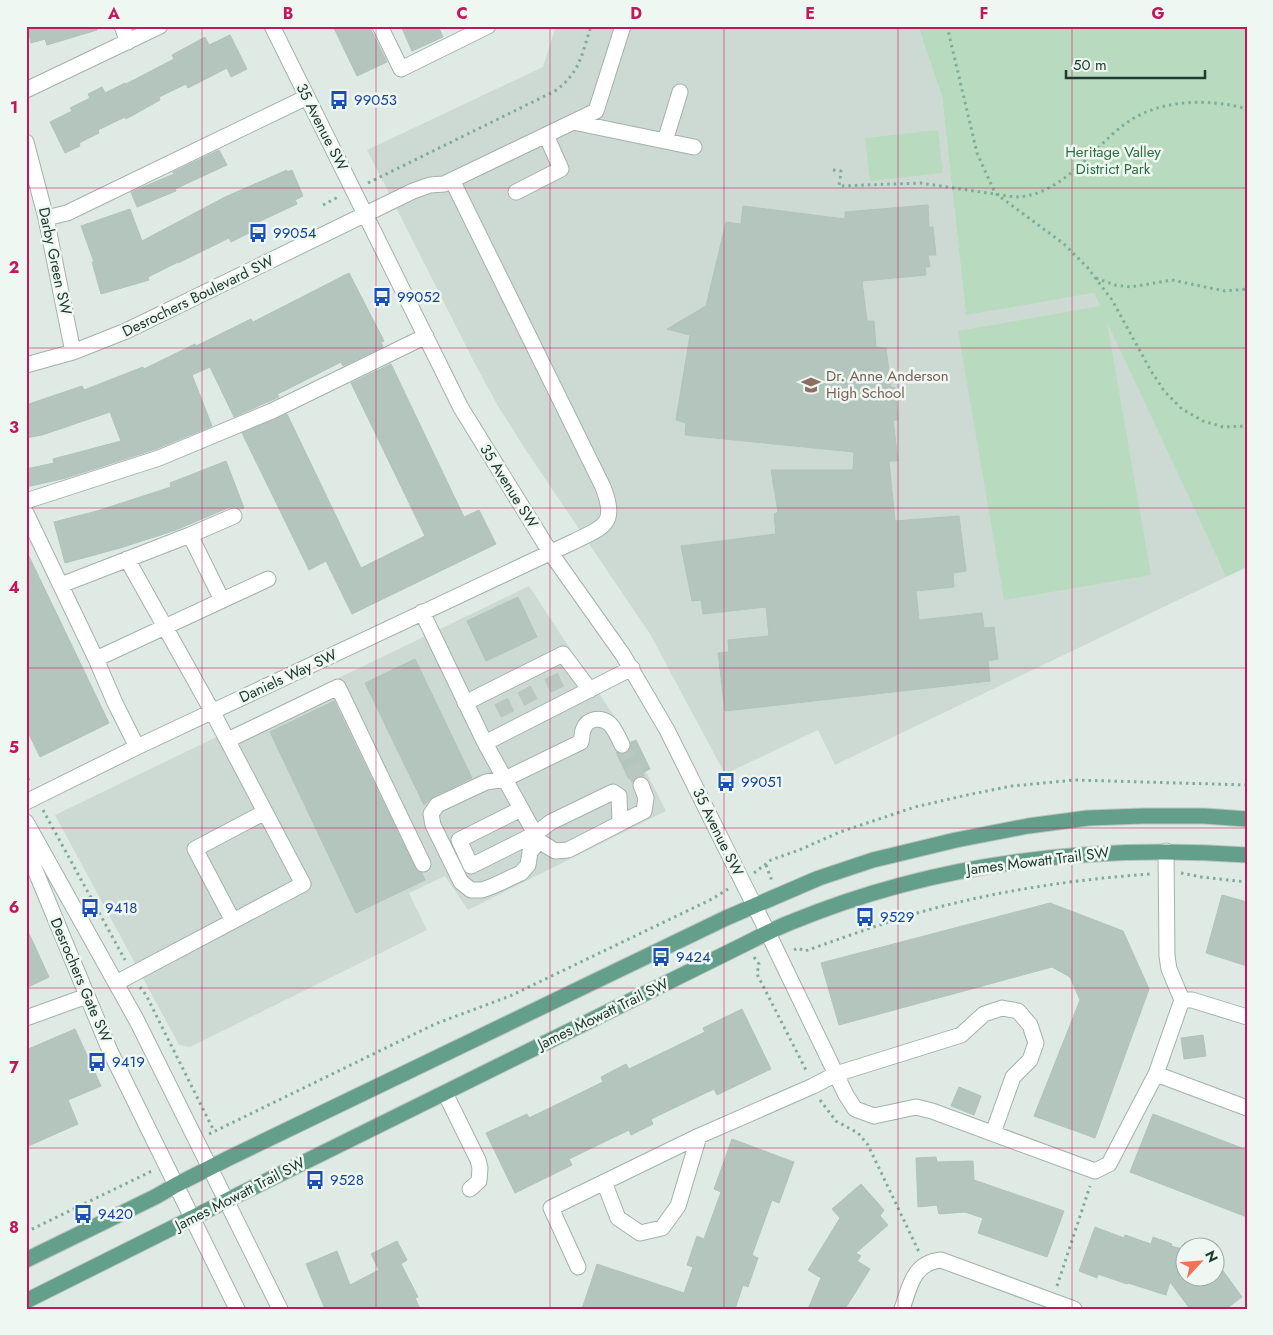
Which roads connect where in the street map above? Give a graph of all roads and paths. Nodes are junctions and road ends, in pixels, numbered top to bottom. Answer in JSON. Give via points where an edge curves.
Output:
{"nodes":[{"id":1,"x":122,"y":26,"type":"edge"},
{"id":2,"x":160,"y":26,"type":"edge"},
{"id":3,"x":272,"y":26,"type":"edge"},
{"id":4,"x":380,"y":26,"type":"edge"},
{"id":5,"x":488,"y":26,"type":"edge"},
{"id":6,"x":591,"y":26,"type":"edge"},
{"id":7,"x":623,"y":26,"type":"edge"},
{"id":8,"x":947,"y":26,"type":"edge"},
{"id":9,"x":128,"y":42,"type":"junction"},
{"id":10,"x":26,"y":90,"type":"edge"},
{"id":11,"x":680,"y":92,"type":"dead end"},
{"id":12,"x":307,"y":97,"type":"junction"},
{"id":13,"x":1247,"y":109,"type":"edge"},
{"id":14,"x":573,"y":122,"type":"junction"},
{"id":15,"x":546,"y":135,"type":"junction"},
{"id":16,"x":665,"y":141,"type":"junction"},
{"id":17,"x":26,"y":142,"type":"edge"},
{"id":18,"x":694,"y":148,"type":"dead end"},
{"id":19,"x":833,"y":170,"type":"dead end"},
{"id":20,"x":373,"y":180,"type":"dead end"},
{"id":21,"x":452,"y":180,"type":"junction"},
{"id":22,"x":516,"y":192,"type":"dead end"},
{"id":23,"x":995,"y":193,"type":"junction"},
{"id":24,"x":366,"y":215,"type":"junction"},
{"id":25,"x":46,"y":218,"type":"junction"},
{"id":26,"x":1096,"y":278,"type":"junction"},
{"id":27,"x":1247,"y":289,"type":"edge"},
{"id":28,"x":426,"y":336,"type":"junction"},
{"id":29,"x":73,"y":352,"type":"junction"},
{"id":30,"x":26,"y":364,"type":"edge"},
{"id":31,"x":1247,"y":426,"type":"edge"},
{"id":32,"x":26,"y":501,"type":"edge"},
{"id":33,"x":26,"y":513,"type":"edge"},
{"id":34,"x":234,"y":516,"type":"dead end"},
{"id":35,"x":190,"y":535,"type":"junction"},
{"id":36,"x":550,"y":552,"type":"junction"},
{"id":37,"x":127,"y":559,"type":"junction"},
{"id":38,"x":268,"y":579,"type":"dead end"},
{"id":39,"x":60,"y":585,"type":"junction"},
{"id":40,"x":222,"y":600,"type":"junction"},
{"id":41,"x":422,"y":612,"type":"junction"},
{"id":42,"x":164,"y":627,"type":"junction"},
{"id":43,"x":96,"y":659,"type":"junction"},
{"id":44,"x":632,"y":668,"type":"junction"},
{"id":45,"x":590,"y":690,"type":"junction"},
{"id":46,"x":466,"y":703,"type":"junction"},
{"id":47,"x":212,"y":712,"type":"junction"},
{"id":48,"x":228,"y":740,"type":"junction"},
{"id":49,"x":485,"y":743,"type":"junction"},
{"id":50,"x":622,"y":745,"type":"tunnel mouth"},
{"id":51,"x":138,"y":747,"type":"junction"},
{"id":52,"x":26,"y":772,"type":"edge"},
{"id":53,"x":505,"y":779,"type":"junction"},
{"id":54,"x":28,"y":780,"type":"dead end"},
{"id":55,"x":641,"y":785,"type":"tunnel mouth"},
{"id":56,"x":1247,"y":785,"type":"edge"},
{"id":57,"x":26,"y":802,"type":"edge"},
{"id":58,"x":521,"y":809,"type":"junction"},
{"id":59,"x":265,"y":812,"type":"junction"},
{"id":60,"x":44,"y":813,"type":"dead end"},
{"id":61,"x":1247,"y":819,"type":"edge"},
{"id":62,"x":26,"y":822,"type":"edge"},
{"id":63,"x":620,"y":823,"type":"junction"},
{"id":64,"x":537,"y":838,"type":"junction"},
{"id":65,"x":26,"y":848,"type":"edge"},
{"id":66,"x":1166,"y":851,"type":"junction"},
{"id":67,"x":1247,"y":855,"type":"edge"},
{"id":68,"x":424,"y":864,"type":"dead end"},
{"id":69,"x":766,"y":866,"type":"dead end"},
{"id":70,"x":1167,"y":872,"type":"junction"},
{"id":71,"x":1247,"y":882,"type":"edge"},
{"id":72,"x":712,"y":899,"type":"dead end"},
{"id":73,"x":754,"y":905,"type":"junction"},
{"id":74,"x":233,"y":921,"type":"junction"},
{"id":75,"x":768,"y":933,"type":"junction"},
{"id":76,"x":798,"y":948,"type":"dead end"},
{"id":77,"x":124,"y":959,"type":"dead end"},
{"id":78,"x":759,"y":964,"type":"dead end"},
{"id":79,"x":116,"y":983,"type":"junction"},
{"id":80,"x":141,"y":988,"type":"dead end"},
{"id":81,"x":87,"y":996,"type":"junction"},
{"id":82,"x":1182,"y":1000,"type":"junction"},
{"id":83,"x":1247,"y":1017,"type":"edge"},
{"id":84,"x":26,"y":1018,"type":"edge"},
{"id":85,"x":808,"y":1074,"type":"dead end"},
{"id":86,"x":836,"y":1074,"type":"junction"},
{"id":87,"x":1156,"y":1074,"type":"junction"},
{"id":88,"x":444,"y":1093,"type":"junction"},
{"id":89,"x":818,"y":1096,"type":"dead end"},
{"id":90,"x":1247,"y":1108,"type":"edge"},
{"id":91,"x":993,"y":1133,"type":"junction"},
{"id":92,"x":699,"y":1136,"type":"junction"},
{"id":93,"x":210,"y":1167,"type":"junction"},
{"id":94,"x":1095,"y":1171,"type":"junction"},
{"id":95,"x":147,"y":1174,"type":"dead end"},
{"id":96,"x":604,"y":1182,"type":"junction"},
{"id":97,"x":176,"y":1184,"type":"junction"},
{"id":98,"x":470,"y":1189,"type":"dead end"},
{"id":99,"x":226,"y":1200,"type":"junction"},
{"id":100,"x":192,"y":1218,"type":"junction"},
{"id":101,"x":26,"y":1232,"type":"edge"},
{"id":102,"x":26,"y":1260,"type":"edge"},
{"id":103,"x":925,"y":1264,"type":"junction"},
{"id":104,"x":578,"y":1267,"type":"dead end"},
{"id":105,"x":26,"y":1301,"type":"edge"},
{"id":106,"x":1044,"y":1302,"type":"edge"},
{"id":107,"x":237,"y":1309,"type":"edge"},
{"id":108,"x":280,"y":1309,"type":"edge"},
{"id":109,"x":902,"y":1309,"type":"edge"},
{"id":110,"x":1074,"y":1309,"type":"edge"}],
"edges":[{"from":1,"to":9,"type":"street"},
{"from":2,"to":9,"type":"street"},
{"from":3,"to":12,"type":"street","name":"35 Avenue SW"},
{"from":4,"to":5,"type":"street","via":[[401,69]]},
{"from":6,"to":20,"type":"path","via":[[575,72],[544,98]]},
{"from":7,"to":14,"type":"street","name":"Desrochers Boulevard SW","via":[[596,111]]},
{"from":8,"to":23,"type":"path","via":[[977,153]]},
{"from":9,"to":10,"type":"street"},
{"from":11,"to":16,"type":"street"},
{"from":12,"to":24,"type":"street","name":"35 Avenue SW"},
{"from":12,"to":25,"type":"street","via":[[67,213]]},
{"from":13,"to":23,"type":"path","via":[[1195,102],[1164,106],[1125,124],[1052,186],[1027,197]]},
{"from":14,"to":15,"type":"street","name":"Desrochers Boulevard SW"},
{"from":14,"to":16,"type":"street"},
{"from":15,"to":21,"type":"street","name":"Desrochers Boulevard SW"},
{"from":15,"to":22,"type":"street","via":[[561,170]]},
{"from":16,"to":18,"type":"street"},
{"from":17,"to":25,"type":"street","name":"Darby Green SW"},
{"from":19,"to":23,"type":"path","via":[[841,171],[838,186],[920,183]]},
{"from":21,"to":24,"type":"street","name":"Desrochers Boulevard SW","via":[[413,191]]},
{"from":21,"to":36,"type":"street","name":"Daniels Way SW","via":[[608,499],[610,510],[601,528]]},
{"from":23,"to":26,"type":"path","via":[[1064,244]]},
{"from":24,"to":28,"type":"street","name":"35 Avenue SW"},
{"from":24,"to":29,"type":"street","name":"Desrochers Boulevard SW","via":[[153,318]]},
{"from":25,"to":29,"type":"street","name":"Darby Green SW"},
{"from":26,"to":27,"type":"path","via":[[1131,287],[1172,280],[1225,291]]},
{"from":26,"to":31,"type":"path","via":[[1112,300],[1151,371],[1182,409],[1202,421],[1223,427]]},
{"from":28,"to":32,"type":"street","via":[[272,411],[159,458]]},
{"from":28,"to":36,"type":"street","name":"35 Avenue SW","via":[[461,408]]},
{"from":29,"to":30,"type":"street","name":"Desrochers Boulevard SW"},
{"from":33,"to":39,"type":"street"},
{"from":34,"to":35,"type":"street"},
{"from":35,"to":37,"type":"street"},
{"from":35,"to":40,"type":"street"},
{"from":36,"to":41,"type":"street","name":"Daniels Way SW"},
{"from":36,"to":44,"type":"street","name":"35 Avenue SW"},
{"from":37,"to":39,"type":"street"},
{"from":37,"to":42,"type":"street"},
{"from":38,"to":40,"type":"street"},
{"from":39,"to":43,"type":"street"},
{"from":40,"to":42,"type":"street"},
{"from":41,"to":46,"type":"street"},
{"from":41,"to":47,"type":"street","name":"Daniels Way SW"},
{"from":42,"to":43,"type":"street"},
{"from":42,"to":47,"type":"street"},
{"from":43,"to":51,"type":"street"},
{"from":44,"to":45,"type":"street"},
{"from":44,"to":73,"type":"street","name":"35 Avenue SW","via":[[667,730]]},
{"from":45,"to":46,"type":"street","via":[[563,654],[547,670],[498,694]]},
{"from":45,"to":49,"type":"street","via":[[561,697],[511,722]]},
{"from":46,"to":49,"type":"street"},
{"from":47,"to":48,"type":"street"},
{"from":47,"to":51,"type":"street","name":"Daniels Way SW"},
{"from":48,"to":59,"type":"street"},
{"from":48,"to":68,"type":"street","via":[[338,686]]},
{"from":49,"to":53,"type":"street"},
{"from":50,"to":53,"type":"street","via":[[608,722],[599,718],[590,720],[583,728],[582,742]]},
{"from":51,"to":57,"type":"street","name":"Daniels Way SW"},
{"from":52,"to":54,"type":"path"},
{"from":53,"to":58,"type":"street"},
{"from":53,"to":64,"type":"street","via":[[486,782],[437,805],[431,814],[433,825],[461,882],[471,890],[482,890],[521,872],[528,865]]},
{"from":55,"to":63,"type":"street","via":[[646,798],[644,811]]},
{"from":56,"to":69,"type":"path","via":[[1075,780],[1012,786],[915,807],[771,860]]},
{"from":58,"to":64,"type":"street"},
{"from":58,"to":64,"type":"street","via":[[459,840],[471,866]]},
{"from":59,"to":74,"type":"street","via":[[303,884]]},
{"from":59,"to":74,"type":"street","via":[[195,849]]},
{"from":60,"to":77,"type":"path"},
{"from":61,"to":73,"type":"main road","via":[[1143,816],[1088,818],[1028,826],[874,860],[818,878]]},
{"from":62,"to":79,"type":"street","name":"Desrochers Gate SW"},
{"from":63,"to":64,"type":"street","via":[[568,850],[555,850]]},
{"from":63,"to":64,"type":"street","via":[[619,796],[613,792],[550,822]]},
{"from":65,"to":81,"type":"street","name":"Desrochers Gate SW"},
{"from":66,"to":67,"type":"main road","name":"James Mowatt Trail SW"},
{"from":66,"to":70,"type":"street"},
{"from":66,"to":75,"type":"main road","name":"James Mowatt Trail SW","via":[[1111,852],[1017,861],[959,871],[846,902]]},
{"from":70,"to":71,"type":"path"},
{"from":70,"to":76,"type":"path","via":[[1014,890],[899,918],[805,951]]},
{"from":70,"to":82,"type":"street","via":[[1167,956]]},
{"from":72,"to":80,"type":"path","via":[[510,996],[435,1024],[214,1131]]},
{"from":73,"to":75,"type":"street","name":"35 Avenue SW"},
{"from":73,"to":93,"type":"main road"},
{"from":74,"to":79,"type":"street"},
{"from":75,"to":86,"type":"street","name":"35 Avenue SW"},
{"from":75,"to":88,"type":"main road","name":"James Mowatt Trail SW"},
{"from":78,"to":85,"type":"path","via":[[757,974]]},
{"from":79,"to":93,"type":"street","name":"Desrochers Gate SW"},
{"from":81,"to":84,"type":"street"},
{"from":81,"to":97,"type":"street","name":"Desrochers Gate SW","via":[[110,1051]]},
{"from":82,"to":83,"type":"street","via":[[1192,1000]]},
{"from":82,"to":87,"type":"street"},
{"from":86,"to":91,"type":"street","name":"35 Avenue SW","via":[[855,1108],[864,1113],[874,1116],[916,1107]]},
{"from":86,"to":91,"type":"street","via":[[961,1035],[984,1014],[1002,1008],[1018,1010],[1030,1025],[1036,1043],[1030,1060],[1013,1077]]},
{"from":86,"to":92,"type":"street"},
{"from":87,"to":90,"type":"street"},
{"from":87,"to":94,"type":"street","via":[[1109,1164]]},
{"from":88,"to":98,"type":"street","via":[[478,1160],[479,1181]]},
{"from":88,"to":99,"type":"main road","name":"James Mowatt Trail SW"},
{"from":89,"to":103,"type":"path","via":[[836,1121],[858,1134],[868,1145]]},
{"from":91,"to":94,"type":"street","name":"35 Avenue SW"},
{"from":92,"to":96,"type":"street"},
{"from":92,"to":96,"type":"street","via":[[678,1206],[662,1228],[640,1233],[618,1218]]},
{"from":93,"to":97,"type":"main road"},
{"from":93,"to":99,"type":"street","name":"Desrochers Gate SW"},
{"from":94,"to":106,"type":"path"},
{"from":95,"to":101,"type":"path"},
{"from":96,"to":104,"type":"street","via":[[551,1208]]},
{"from":97,"to":100,"type":"street","name":"Desrochers Gate SW"},
{"from":97,"to":102,"type":"main road"},
{"from":99,"to":100,"type":"main road","name":"James Mowatt Trail SW"},
{"from":99,"to":108,"type":"street","name":"Desrochers Gate SW"},
{"from":100,"to":105,"type":"main road","name":"James Mowatt Trail SW"},
{"from":100,"to":107,"type":"street","name":"Desrochers Gate SW"},
{"from":103,"to":106,"type":"street","via":[[941,1260]]},
{"from":103,"to":109,"type":"street","via":[[913,1278]]},
{"from":106,"to":110,"type":"street"}]}
